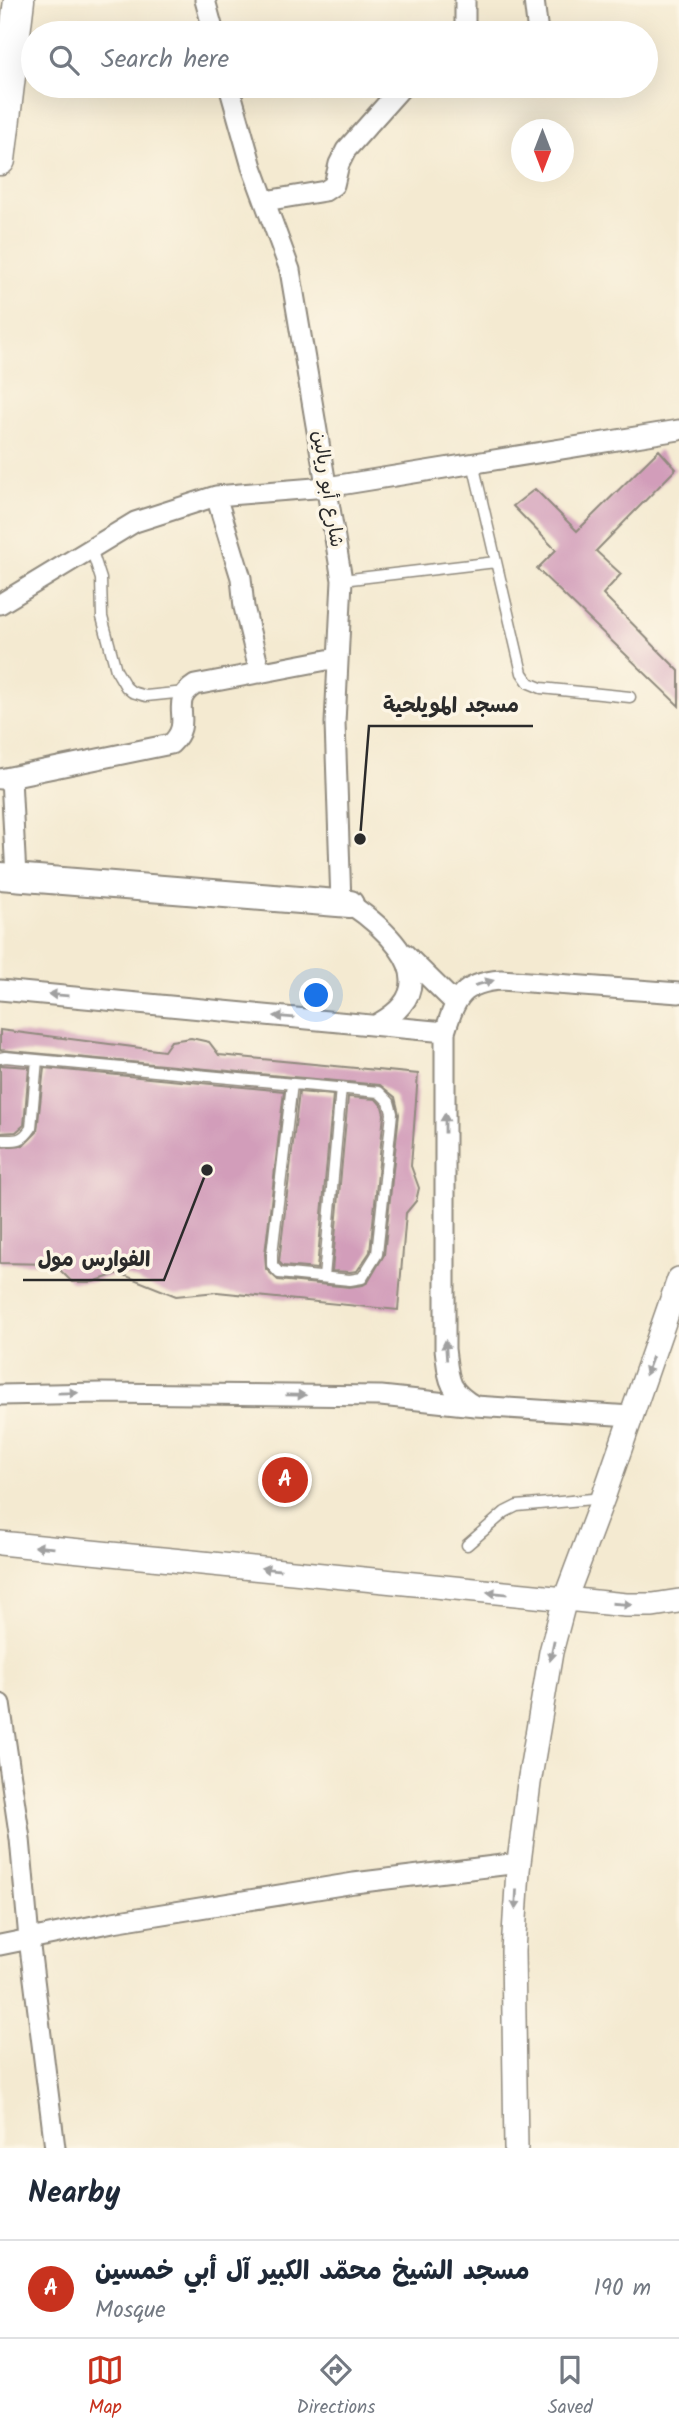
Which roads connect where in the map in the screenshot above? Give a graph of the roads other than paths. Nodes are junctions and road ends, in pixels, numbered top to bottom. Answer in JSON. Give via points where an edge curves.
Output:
{"nodes":[{"id":1,"x":19,"y":0,"type":"edge"},
{"id":2,"x":205,"y":0,"type":"edge"},
{"id":3,"x":465,"y":0,"type":"edge"},
{"id":4,"x":534,"y":0,"type":"edge"},
{"id":5,"x":211,"y":21,"type":"edge"},
{"id":6,"x":466,"y":21,"type":"edge"},
{"id":7,"x":537,"y":21,"type":"edge"},
{"id":8,"x":232,"y":98,"type":"edge"},
{"id":9,"x":392,"y":98,"type":"edge"},
{"id":10,"x":0,"y":160,"type":"edge"},
{"id":11,"x":265,"y":201,"type":"junction"},
{"id":12,"x":679,"y":430,"type":"edge"},
{"id":13,"x":473,"y":463,"type":"junction"},
{"id":14,"x":327,"y":486,"type":"junction"},
{"id":15,"x":216,"y":496,"type":"junction"},
{"id":16,"x":91,"y":548,"type":"junction"},
{"id":17,"x":496,"y":562,"type":"junction"},
{"id":18,"x":342,"y":580,"type":"junction"},
{"id":19,"x":0,"y":604,"type":"edge"},
{"id":20,"x":337,"y":658,"type":"junction"},
{"id":21,"x":260,"y":673,"type":"junction"},
{"id":22,"x":185,"y":692,"type":"junction"},
{"id":23,"x":630,"y":697,"type":"dead end"},
{"id":24,"x":6,"y":778,"type":"edge"},
{"id":25,"x":8,"y":877,"type":"edge"},
{"id":26,"x":346,"y":903,"type":"junction"},
{"id":27,"x":402,"y":951,"type":"junction"},
{"id":28,"x":0,"y":990,"type":"edge"},
{"id":29,"x":679,"y":993,"type":"edge"},
{"id":30,"x":454,"y":1002,"type":"junction"},
{"id":31,"x":376,"y":1025,"type":"junction"},
{"id":32,"x":445,"y":1032,"type":"junction"},
{"id":33,"x":0,"y":1058,"type":"edge"},
{"id":34,"x":37,"y":1060,"type":"junction"},
{"id":35,"x":292,"y":1084,"type":"junction"},
{"id":36,"x":341,"y":1088,"type":"junction"},
{"id":37,"x":0,"y":1140,"type":"edge"},
{"id":38,"x":324,"y":1277,"type":"junction"},
{"id":39,"x":679,"y":1281,"type":"edge"},
{"id":40,"x":0,"y":1395,"type":"edge"},
{"id":41,"x":475,"y":1406,"type":"junction"},
{"id":42,"x":631,"y":1416,"type":"junction"},
{"id":43,"x":603,"y":1498,"type":"junction"},
{"id":44,"x":0,"y":1543,"type":"edge"},
{"id":45,"x":467,"y":1545,"type":"dead end"},
{"id":46,"x":565,"y":1599,"type":"junction"},
{"id":47,"x":679,"y":1601,"type":"edge"},
{"id":48,"x":0,"y":1704,"type":"edge"},
{"id":49,"x":519,"y":1863,"type":"junction"},
{"id":50,"x":29,"y":1939,"type":"junction"},
{"id":51,"x":0,"y":1945,"type":"edge"},
{"id":52,"x":55,"y":2148,"type":"edge"},
{"id":53,"x":516,"y":2148,"type":"edge"}],
"edges":[{"from":1,"to":10,"type":"main road"},
{"from":2,"to":5,"type":"street"},
{"from":3,"to":6,"type":"street"},
{"from":4,"to":7,"type":"street"},
{"from":8,"to":11,"type":"street","name":"شارع أبو ريالين"},
{"from":9,"to":11,"type":"street","via":[[346,150],[334,185],[326,191]]},
{"from":11,"to":14,"type":"street","name":"شارع أبو ريالين","via":[[290,270]]},
{"from":12,"to":13,"type":"street"},
{"from":13,"to":14,"type":"street"},
{"from":13,"to":17,"type":"lane"},
{"from":14,"to":15,"type":"street"},
{"from":14,"to":18,"type":"street","name":"شارع أبو ريالين"},
{"from":15,"to":16,"type":"street","via":[[135,522]]},
{"from":15,"to":21,"type":"street","via":[[241,578]]},
{"from":16,"to":19,"type":"street"},
{"from":16,"to":22,"type":"lane","via":[[101,579],[102,617],[116,670],[126,687],[146,696]]},
{"from":17,"to":18,"type":"lane"},
{"from":17,"to":23,"type":"lane","via":[[522,673],[529,683]]},
{"from":18,"to":20,"type":"street","name":"شارع أبو ريالين"},
{"from":20,"to":21,"type":"street"},
{"from":20,"to":26,"type":"street","name":"شارع أبو ريالين","via":[[335,723]]},
{"from":21,"to":22,"type":"street","via":[[195,685]]},
{"from":22,"to":24,"type":"street","via":[[180,736],[171,744]]},
{"from":24,"to":25,"type":"street"},
{"from":25,"to":26,"type":"main road"},
{"from":26,"to":27,"type":"street","via":[[370,917]]},
{"from":27,"to":30,"type":"street"},
{"from":27,"to":31,"type":"street","via":[[408,963],[410,993],[394,1013]]},
{"from":31,"to":28,"type":"street","one_way":true},
{"from":30,"to":29,"type":"street","one_way":true,"via":[[465,990],[501,980]]},
{"from":30,"to":32,"type":"street"},
{"from":31,"to":32,"type":"street"},
{"from":41,"to":32,"type":"street","one_way":true,"via":[[458,1396],[449,1380],[445,1349]]},
{"from":33,"to":34,"type":"lane"},
{"from":34,"to":35,"type":"lane"},
{"from":34,"to":37,"type":"lane","via":[[30,1128],[25,1137]]},
{"from":35,"to":36,"type":"lane"},
{"from":35,"to":38,"type":"lane","via":[[272,1265],[279,1273]]},
{"from":36,"to":38,"type":"lane"},
{"from":36,"to":38,"type":"lane","via":[[379,1092],[389,1102],[392,1114],[377,1254],[362,1278]]},
{"from":39,"to":42,"type":"street","one_way":true},
{"from":40,"to":41,"type":"street","one_way":true,"via":[[381,1396]]},
{"from":41,"to":42,"type":"street"},
{"from":42,"to":43,"type":"street"},
{"from":43,"to":45,"type":"lane","via":[[517,1506]]},
{"from":43,"to":46,"type":"street"},
{"from":46,"to":44,"type":"street","one_way":true},
{"from":46,"to":47,"type":"street","one_way":true,"via":[[626,1605]]},
{"from":46,"to":49,"type":"street","one_way":true,"via":[[551,1652]]},
{"from":48,"to":50,"type":"street"},
{"from":49,"to":50,"type":"street","via":[[354,1883]]},
{"from":49,"to":53,"type":"street","one_way":true,"via":[[513,1951]]},
{"from":50,"to":51,"type":"street"},
{"from":50,"to":52,"type":"street"}]}
